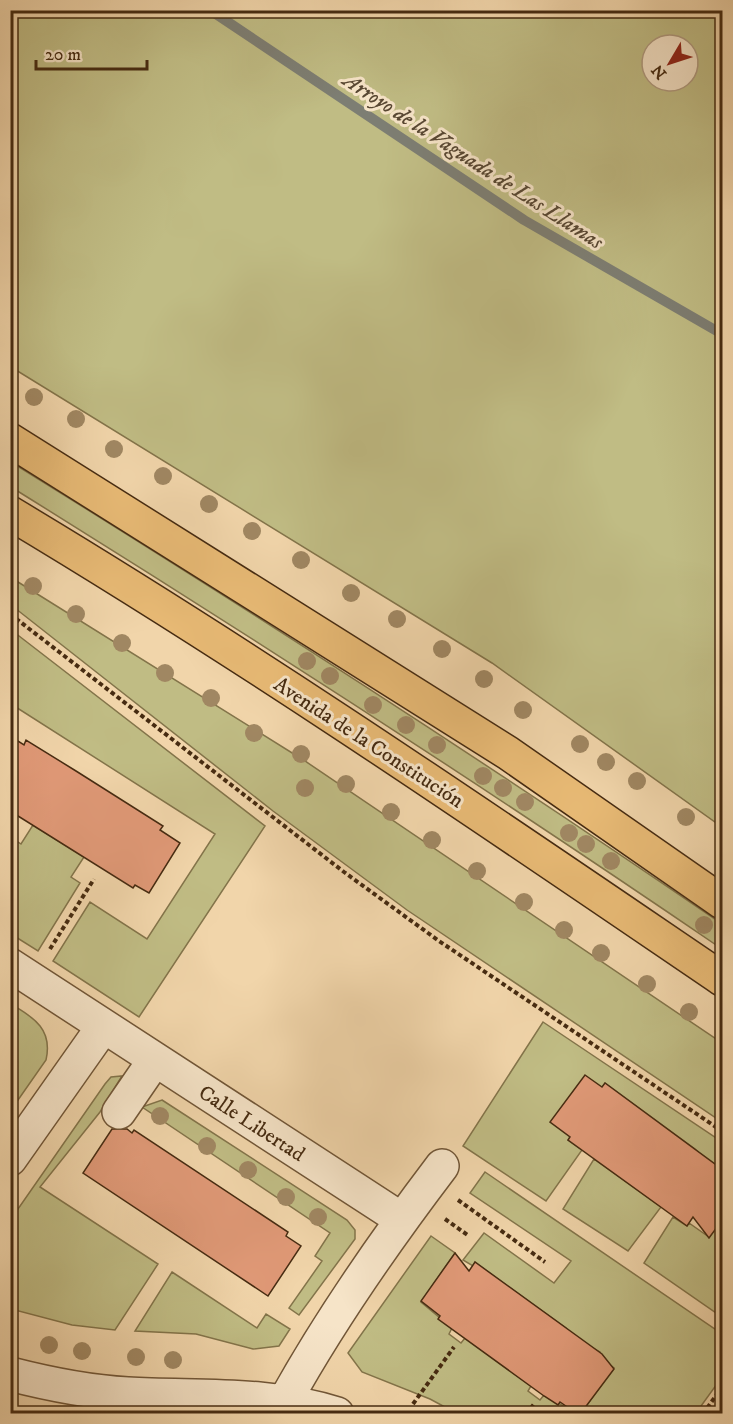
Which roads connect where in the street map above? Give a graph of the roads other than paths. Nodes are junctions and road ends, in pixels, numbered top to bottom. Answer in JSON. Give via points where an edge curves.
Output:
{"nodes":[{"id":1,"x":10,"y":440,"type":"edge"},
{"id":2,"x":10,"y":513,"type":"edge"},
{"id":3,"x":723,"y":902,"type":"edge"},
{"id":4,"x":10,"y":965,"type":"edge"},
{"id":5,"x":723,"y":979,"type":"edge"},
{"id":6,"x":103,"y":1027,"type":"junction"},
{"id":7,"x":154,"y":1061,"type":"junction"},
{"id":8,"x":118,"y":1112,"type":"dead end"},
{"id":9,"x":10,"y":1160,"type":"edge"},
{"id":10,"x":442,"y":1166,"type":"dead end"},
{"id":11,"x":401,"y":1219,"type":"junction"},
{"id":12,"x":10,"y":1374,"type":"edge"},
{"id":13,"x":285,"y":1401,"type":"junction"},
{"id":14,"x":337,"y":1413,"type":"edge"}],
"edges":[{"from":1,"to":3,"type":"main road","via":[[508,753]]},
{"from":2,"to":5,"type":"main road","name":"Avenida de la Constitución","via":[[476,811]]},
{"from":4,"to":6,"type":"street","name":"Calle Libertad"},
{"from":6,"to":7,"type":"street","name":"Calle Libertad"},
{"from":6,"to":9,"type":"street"},
{"from":7,"to":8,"type":"street"},
{"from":7,"to":11,"type":"street","name":"Calle Libertad"},
{"from":10,"to":11,"type":"street"},
{"from":11,"to":13,"type":"street","via":[[320,1339]]},
{"from":12,"to":13,"type":"street","via":[[126,1394]]},
{"from":13,"to":14,"type":"street"}]}
